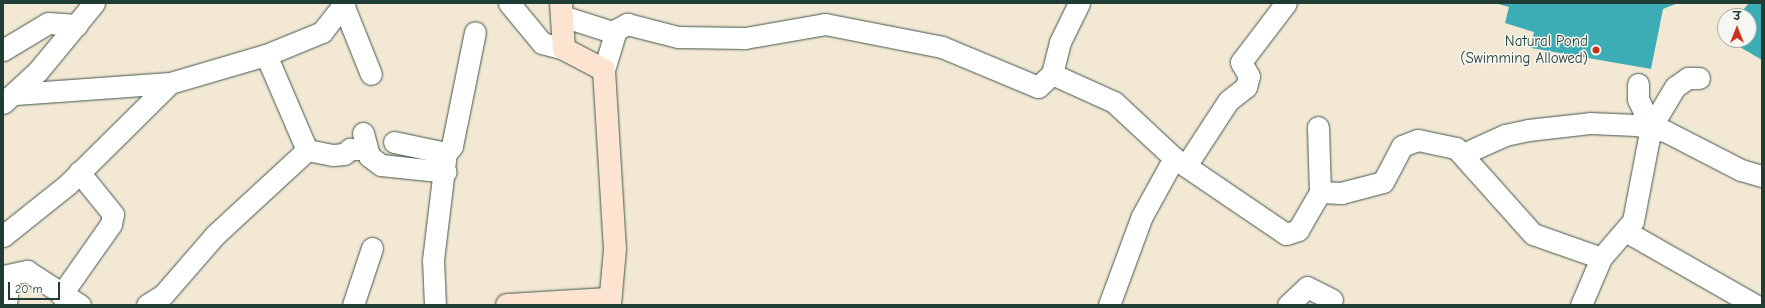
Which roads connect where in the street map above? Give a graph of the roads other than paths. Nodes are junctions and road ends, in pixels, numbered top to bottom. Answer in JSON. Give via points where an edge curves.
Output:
{"nodes":[{"id":1,"x":509,"y":3,"type":"edge"},
{"id":2,"x":1079,"y":3,"type":"edge"},
{"id":3,"x":1286,"y":3,"type":"edge"},
{"id":4,"x":92,"y":4,"type":"edge"},
{"id":5,"x":344,"y":5,"type":"edge"},
{"id":6,"x":562,"y":9,"type":"edge"},
{"id":7,"x":77,"y":25,"type":"junction"},
{"id":8,"x":474,"y":32,"type":"dead end"},
{"id":9,"x":615,"y":33,"type":"junction"},
{"id":10,"x":564,"y":49,"type":"junction"},
{"id":11,"x":3,"y":50,"type":"edge"},
{"id":12,"x":266,"y":55,"type":"junction"},
{"id":13,"x":604,"y":70,"type":"junction"},
{"id":14,"x":371,"y":74,"type":"dead end"},
{"id":15,"x":1052,"y":74,"type":"junction"},
{"id":16,"x":1699,"y":78,"type":"dead end"},
{"id":17,"x":170,"y":83,"type":"junction"},
{"id":18,"x":1638,"y":84,"type":"dead end"},
{"id":19,"x":9,"y":99,"type":"edge"},
{"id":20,"x":1318,"y":127,"type":"dead end"},
{"id":21,"x":1651,"y":127,"type":"junction"},
{"id":22,"x":394,"y":142,"type":"dead end"},
{"id":23,"x":306,"y":150,"type":"junction"},
{"id":24,"x":1463,"y":154,"type":"junction"},
{"id":25,"x":1181,"y":161,"type":"junction"},
{"id":26,"x":446,"y":162,"type":"junction"},
{"id":27,"x":79,"y":172,"type":"junction"},
{"id":28,"x":1762,"y":176,"type":"edge"},
{"id":29,"x":1320,"y":192,"type":"junction"},
{"id":30,"x":1627,"y":232,"type":"junction"},
{"id":31,"x":3,"y":236,"type":"edge"},
{"id":32,"x":372,"y":248,"type":"dead end"},
{"id":33,"x":1601,"y":258,"type":"junction"},
{"id":34,"x":6,"y":276,"type":"edge"},
{"id":35,"x":61,"y":295,"type":"junction"},
{"id":36,"x":1332,"y":300,"type":"dead end"},
{"id":37,"x":610,"y":302,"type":"edge"},
{"id":38,"x":6,"y":305,"type":"edge"},
{"id":39,"x":80,"y":305,"type":"edge"},
{"id":40,"x":147,"y":305,"type":"edge"},
{"id":41,"x":353,"y":305,"type":"edge"},
{"id":42,"x":435,"y":305,"type":"edge"},
{"id":43,"x":507,"y":305,"type":"edge"},
{"id":44,"x":1109,"y":305,"type":"edge"},
{"id":45,"x":1288,"y":305,"type":"edge"},
{"id":46,"x":1581,"y":305,"type":"edge"},
{"id":47,"x":1755,"y":305,"type":"edge"}],
"edges":[{"from":1,"to":10,"type":"street","via":[[542,44]]},
{"from":2,"to":15,"type":"street","via":[[1060,42]]},
{"from":3,"to":25,"type":"street","via":[[1241,62],[1249,76],[1246,87],[1228,101]]},
{"from":4,"to":7,"type":"street"},
{"from":5,"to":12,"type":"street","via":[[322,32]]},
{"from":5,"to":14,"type":"street"},
{"from":6,"to":9,"type":"street"},
{"from":6,"to":10,"type":"main road"},
{"from":7,"to":11,"type":"street","via":[[48,23]]},
{"from":7,"to":19,"type":"street"},
{"from":8,"to":26,"type":"street","via":[[452,146]]},
{"from":9,"to":13,"type":"street"},
{"from":9,"to":15,"type":"street","via":[[627,24],[678,37],[745,38],[832,25],[942,47],[1038,87]]},
{"from":10,"to":13,"type":"main road"},
{"from":12,"to":17,"type":"street"},
{"from":12,"to":23,"type":"street"},
{"from":13,"to":37,"type":"main road","via":[[615,249]]},
{"from":15,"to":25,"type":"street","via":[[1114,102]]},
{"from":16,"to":21,"type":"street","via":[[1688,78],[1675,87]]},
{"from":17,"to":19,"type":"street"},
{"from":17,"to":27,"type":"street"},
{"from":18,"to":21,"type":"street","via":[[1638,99]]},
{"from":20,"to":29,"type":"street"},
{"from":21,"to":24,"type":"street","via":[[1590,124],[1551,126],[1505,135]]},
{"from":21,"to":28,"type":"street","via":[[1741,170]]},
{"from":21,"to":30,"type":"street","via":[[1637,205]]},
{"from":22,"to":26,"type":"street"},
{"from":23,"to":26,"type":"street","via":[[333,155],[344,154],[365,141],[373,161],[381,165]]},
{"from":23,"to":40,"type":"street","via":[[214,235],[163,295]]},
{"from":24,"to":29,"type":"street","via":[[1456,148],[1418,140],[1402,146],[1383,182],[1341,193]]},
{"from":24,"to":33,"type":"street","via":[[1533,234]]},
{"from":25,"to":29,"type":"street","via":[[1286,234],[1298,230]]},
{"from":25,"to":44,"type":"street","via":[[1142,216]]},
{"from":26,"to":42,"type":"street","via":[[433,260]]},
{"from":27,"to":31,"type":"street"},
{"from":27,"to":35,"type":"street","via":[[113,214],[111,224]]},
{"from":30,"to":33,"type":"street"},
{"from":30,"to":47,"type":"street"},
{"from":32,"to":41,"type":"street"},
{"from":33,"to":46,"type":"street"},
{"from":34,"to":35,"type":"street","via":[[27,271]]},
{"from":34,"to":38,"type":"street"},
{"from":35,"to":39,"type":"street"},
{"from":36,"to":45,"type":"street","via":[[1307,287]]},
{"from":37,"to":43,"type":"main road"}]}
